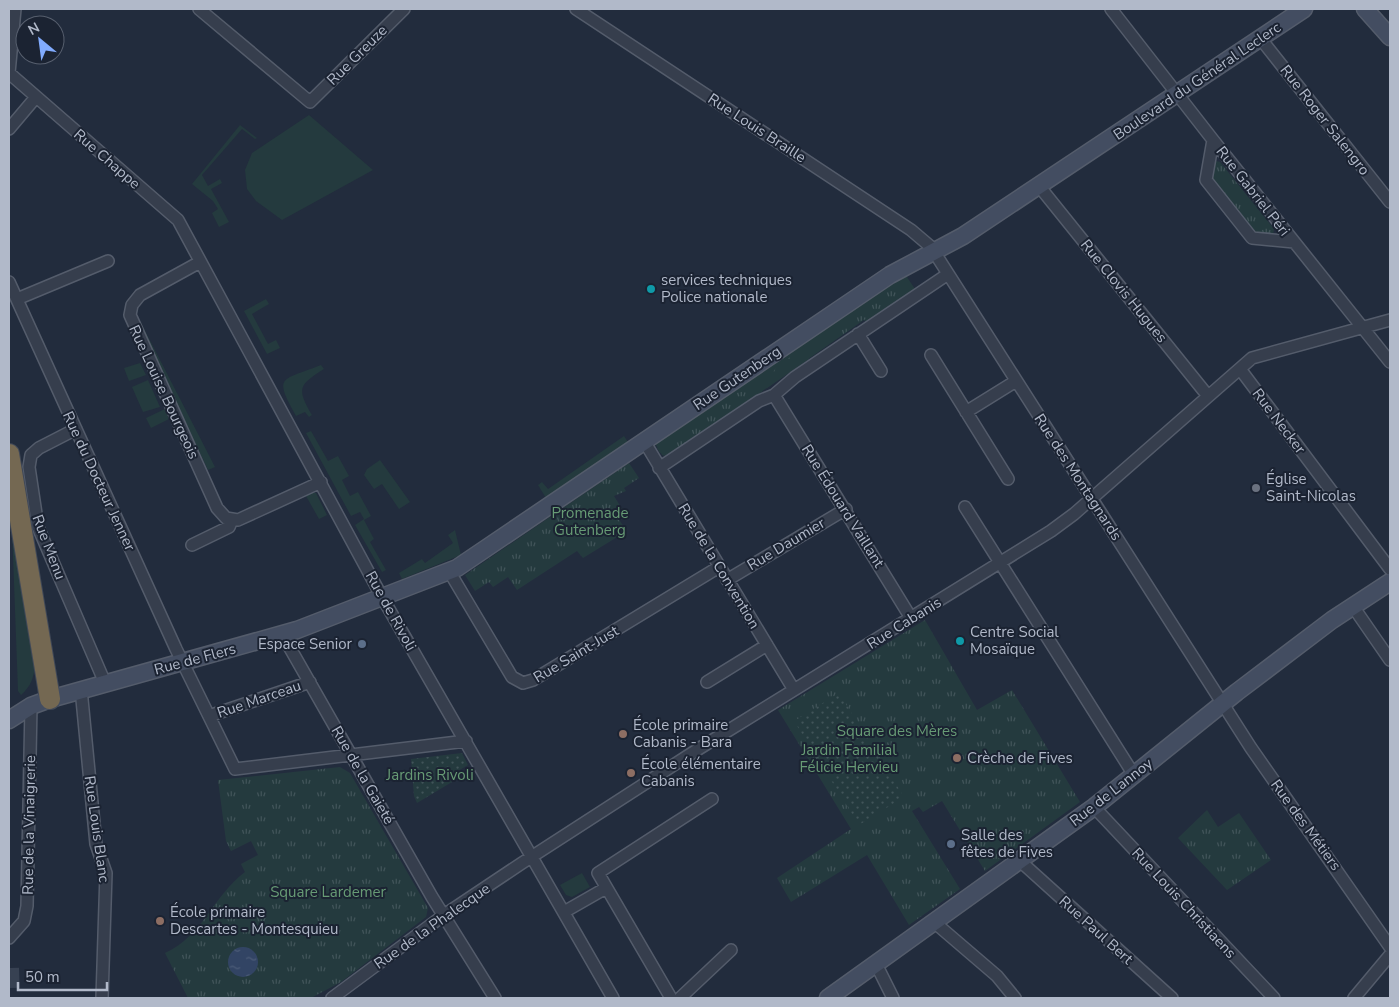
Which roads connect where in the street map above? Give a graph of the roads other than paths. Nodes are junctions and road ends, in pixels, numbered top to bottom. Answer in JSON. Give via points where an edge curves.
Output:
{"nodes":[{"id":1,"x":16,"y":9,"type":"edge"},
{"id":2,"x":199,"y":9,"type":"edge"},
{"id":3,"x":404,"y":9,"type":"edge"},
{"id":4,"x":576,"y":9,"type":"edge"},
{"id":5,"x":1111,"y":9,"type":"edge"},
{"id":6,"x":1304,"y":9,"type":"edge"},
{"id":7,"x":1366,"y":9,"type":"edge"},
{"id":8,"x":1374,"y":9,"type":"edge"},
{"id":9,"x":1388,"y":34,"type":"edge"},
{"id":10,"x":1260,"y":38,"type":"junction"},
{"id":11,"x":1177,"y":94,"type":"junction"},
{"id":12,"x":36,"y":97,"type":"junction"},
{"id":13,"x":9,"y":129,"type":"edge"},
{"id":14,"x":1213,"y":140,"type":"junction"},
{"id":15,"x":1090,"y":152,"type":"joint"},
{"id":16,"x":1040,"y":186,"type":"junction"},
{"id":17,"x":1390,"y":202,"type":"edge"},
{"id":18,"x":178,"y":220,"type":"joint"},
{"id":19,"x":1294,"y":242,"type":"junction"},
{"id":20,"x":935,"y":252,"type":"junction"},
{"id":21,"x":108,"y":261,"type":"dead end"},
{"id":22,"x":200,"y":262,"type":"junction"},
{"id":23,"x":948,"y":274,"type":"junction"},
{"id":24,"x":9,"y":282,"type":"edge"},
{"id":25,"x":17,"y":299,"type":"junction"},
{"id":26,"x":1390,"y":320,"type":"edge"},
{"id":27,"x":1362,"y":327,"type":"junction"},
{"id":28,"x":858,"y":334,"type":"junction"},
{"id":29,"x":931,"y":355,"type":"dead end"},
{"id":30,"x":1390,"y":362,"type":"edge"},
{"id":31,"x":1240,"y":369,"type":"junction"},
{"id":32,"x":882,"y":371,"type":"dead end"},
{"id":33,"x":1016,"y":380,"type":"junction"},
{"id":34,"x":774,"y":395,"type":"junction"},
{"id":35,"x":1208,"y":396,"type":"junction"},
{"id":36,"x":966,"y":412,"type":"junction"},
{"id":37,"x":76,"y":429,"type":"junction"},
{"id":38,"x":644,"y":442,"type":"junction"},
{"id":39,"x":9,"y":454,"type":"edge"},
{"id":40,"x":659,"y":468,"type":"junction"},
{"id":41,"x":1008,"y":479,"type":"dead end"},
{"id":42,"x":320,"y":482,"type":"junction"},
{"id":43,"x":1092,"y":498,"type":"junction"},
{"id":44,"x":965,"y":507,"type":"dead end"},
{"id":45,"x":846,"y":509,"type":"junction"},
{"id":46,"x":232,"y":520,"type":"junction"},
{"id":47,"x":192,"y":545,"type":"dead end"},
{"id":48,"x":1001,"y":563,"type":"junction"},
{"id":49,"x":719,"y":567,"type":"junction"},
{"id":50,"x":1390,"y":569,"type":"edge"},
{"id":51,"x":450,"y":571,"type":"junction"},
{"id":52,"x":727,"y":580,"type":"junction"},
{"id":53,"x":1390,"y":582,"type":"edge"},
{"id":54,"x":382,"y":597,"type":"junction"},
{"id":55,"x":1352,"y":605,"type":"junction"},
{"id":56,"x":912,"y":618,"type":"junction"},
{"id":57,"x":282,"y":634,"type":"junction"},
{"id":58,"x":767,"y":645,"type":"junction"},
{"id":59,"x":1390,"y":660,"type":"edge"},
{"id":60,"x":183,"y":662,"type":"junction"},
{"id":61,"x":105,"y":682,"type":"junction"},
{"id":62,"x":310,"y":682,"type":"junction"},
{"id":63,"x":707,"y":682,"type":"dead end"},
{"id":64,"x":81,"y":689,"type":"junction"},
{"id":65,"x":794,"y":690,"type":"junction"},
{"id":66,"x":50,"y":699,"type":"junction"},
{"id":67,"x":1222,"y":703,"type":"junction"},
{"id":68,"x":20,"y":713,"type":"edge"},
{"id":69,"x":209,"y":716,"type":"junction"},
{"id":70,"x":466,"y":741,"type":"junction"},
{"id":71,"x":352,"y":756,"type":"junction"},
{"id":72,"x":1134,"y":775,"type":"junction"},
{"id":73,"x":712,"y":799,"type":"dead end"},
{"id":74,"x":1094,"y":807,"type":"junction"},
{"id":75,"x":532,"y":857,"type":"junction"},
{"id":76,"x":1020,"y":861,"type":"junction"},
{"id":77,"x":606,"y":888,"type":"junction"},
{"id":78,"x":564,"y":912,"type":"junction"},
{"id":79,"x":444,"y":915,"type":"junction"},
{"id":80,"x":934,"y":922,"type":"junction"},
{"id":81,"x":9,"y":938,"type":"edge"},
{"id":82,"x":1390,"y":947,"type":"edge"},
{"id":83,"x":730,"y":950,"type":"dead end"},
{"id":84,"x":1390,"y":955,"type":"edge"},
{"id":85,"x":876,"y":964,"type":"junction"},
{"id":86,"x":102,"y":998,"type":"edge"},
{"id":87,"x":332,"y":998,"type":"edge"},
{"id":88,"x":496,"y":998,"type":"edge"},
{"id":89,"x":613,"y":998,"type":"edge"},
{"id":90,"x":671,"y":998,"type":"edge"},
{"id":91,"x":680,"y":998,"type":"edge"},
{"id":92,"x":828,"y":998,"type":"edge"},
{"id":93,"x":893,"y":998,"type":"edge"},
{"id":94,"x":1015,"y":998,"type":"edge"},
{"id":95,"x":1172,"y":998,"type":"edge"},
{"id":96,"x":1274,"y":998,"type":"edge"},
{"id":97,"x":1354,"y":998,"type":"edge"}],
"edges":[{"from":1,"to":12,"type":"street","name":"Rue Chappe","via":[[9,73]]},
{"from":2,"to":3,"type":"street","name":"Rue Greuze","via":[[310,102]]},
{"from":4,"to":20,"type":"street","name":"Rue Louis Braille","via":[[911,230]]},
{"from":5,"to":11,"type":"street","name":"Rue Gabriel Péri"},
{"from":6,"to":10,"type":"street","name":"Boulevard du Général Leclerc"},
{"from":7,"to":9,"type":"street"},
{"from":8,"to":9,"type":"street"},
{"from":10,"to":11,"type":"street","name":"Boulevard du Général Leclerc"},
{"from":10,"to":17,"type":"street","name":"Rue Roger Salengro"},
{"from":11,"to":14,"type":"street","name":"Rue Gabriel Péri"},
{"from":11,"to":15,"type":"street","name":"Boulevard du Général Leclerc"},
{"from":12,"to":13,"type":"street"},
{"from":12,"to":18,"type":"street","name":"Rue Chappe"},
{"from":14,"to":19,"type":"street","name":"Rue Gabriel Péri"},
{"from":14,"to":19,"type":"street","name":"Rue Gabriel Péri","via":[[1206,180],[1252,238]]},
{"from":15,"to":16,"type":"street","name":"Rue Gutenberg"},
{"from":16,"to":20,"type":"street","name":"Rue Gutenberg"},
{"from":16,"to":35,"type":"street","name":"Rue Clovis Hugues"},
{"from":18,"to":22,"type":"street","name":"Rue de Rivoli"},
{"from":19,"to":27,"type":"street","name":"Rue Gabriel Péri"},
{"from":20,"to":23,"type":"street","name":"Rue des Montagnards"},
{"from":20,"to":38,"type":"street","name":"Rue Gutenberg","via":[[890,275]]},
{"from":21,"to":25,"type":"street"},
{"from":22,"to":42,"type":"street","name":"Rue de Rivoli"},
{"from":22,"to":46,"type":"street","name":"Rue Louise Bourgeois","via":[[140,295],[132,305],[130,315],[217,508]]},
{"from":23,"to":28,"type":"street"},
{"from":23,"to":33,"type":"street","name":"Rue des Montagnards"},
{"from":24,"to":25,"type":"street","name":"Rue du Docteur Jenner"},
{"from":25,"to":37,"type":"street","name":"Rue du Docteur Jenner"},
{"from":26,"to":27,"type":"street"},
{"from":27,"to":30,"type":"street","name":"Rue Gabriel Péri"},
{"from":27,"to":31,"type":"street","name":"Rue Cabanis","via":[[1252,358]]},
{"from":28,"to":32,"type":"street"},
{"from":28,"to":34,"type":"street"},
{"from":29,"to":36,"type":"street"},
{"from":31,"to":35,"type":"street","name":"Rue Cabanis"},
{"from":31,"to":50,"type":"street","name":"Rue Necker"},
{"from":33,"to":36,"type":"street"},
{"from":33,"to":43,"type":"street","name":"Rue des Montagnards"},
{"from":34,"to":40,"type":"street","via":[[759,401]]},
{"from":34,"to":45,"type":"street","name":"Rue Édouard Vaillant"},
{"from":35,"to":43,"type":"street","name":"Rue Cabanis"},
{"from":36,"to":41,"type":"street"},
{"from":37,"to":60,"type":"street","name":"Rue du Docteur Jenner"},
{"from":37,"to":61,"type":"street","name":"Rue Menu","via":[[40,448],[31,456],[29,467],[38,527]]},
{"from":38,"to":40,"type":"street","name":"Rue de la Convention"},
{"from":38,"to":51,"type":"street","name":"Rue Gutenberg"},
{"from":39,"to":66,"type":"highway"},
{"from":40,"to":49,"type":"street","name":"Rue de la Convention"},
{"from":42,"to":46,"type":"street","via":[[245,519]]},
{"from":42,"to":54,"type":"street","name":"Rue de Rivoli"},
{"from":43,"to":48,"type":"street","name":"Rue Cabanis","via":[[1052,531]]},
{"from":43,"to":67,"type":"street","name":"Rue des Montagnards"},
{"from":44,"to":48,"type":"street"},
{"from":45,"to":52,"type":"street","name":"Rue Daumier"},
{"from":45,"to":56,"type":"street","name":"Rue Édouard Vaillant"},
{"from":46,"to":47,"type":"street","via":[[229,527]]},
{"from":48,"to":56,"type":"street","name":"Rue Cabanis"},
{"from":48,"to":72,"type":"street"},
{"from":49,"to":51,"type":"street","name":"Rue Saint-Just","via":[[533,680],[522,683],[512,677]]},
{"from":49,"to":52,"type":"street","name":"Rue de la Convention"},
{"from":51,"to":54,"type":"street","name":"Rue Gutenberg"},
{"from":52,"to":58,"type":"street","name":"Rue de la Convention"},
{"from":53,"to":55,"type":"street","name":"Rue de Lannoy"},
{"from":54,"to":57,"type":"street","name":"Rue de Flers"},
{"from":54,"to":70,"type":"street","name":"Rue de Rivoli"},
{"from":55,"to":59,"type":"street"},
{"from":55,"to":67,"type":"street","name":"Rue de Lannoy"},
{"from":56,"to":65,"type":"street","name":"Rue Cabanis"},
{"from":57,"to":60,"type":"street","name":"Rue de Flers"},
{"from":57,"to":62,"type":"street","name":"Rue de la Gaieté"},
{"from":58,"to":63,"type":"street"},
{"from":58,"to":65,"type":"street","name":"Rue de la Convention"},
{"from":60,"to":61,"type":"street","name":"Rue de Flers"},
{"from":60,"to":69,"type":"street","name":"Rue du Docteur Jenner"},
{"from":61,"to":64,"type":"street","name":"Rue de Flers"},
{"from":62,"to":69,"type":"street","name":"Rue Marceau"},
{"from":62,"to":71,"type":"street","name":"Rue de la Gaieté"},
{"from":64,"to":66,"type":"street","name":"Rue de Flers"},
{"from":64,"to":86,"type":"street","name":"Rue Louis Blanc","via":[[96,844],[106,873]]},
{"from":65,"to":75,"type":"street","name":"Rue Cabanis"},
{"from":66,"to":68,"type":"street","name":"Rue de Flers"},
{"from":67,"to":72,"type":"street","name":"Rue de Lannoy"},
{"from":67,"to":82,"type":"street","name":"Rue des Métiers"},
{"from":68,"to":81,"type":"street","name":"Rue de la Vinaigrerie","via":[[27,906],[24,921]]},
{"from":69,"to":71,"type":"street","name":"Rue du Docteur Jenner","via":[[235,769]]},
{"from":70,"to":71,"type":"street"},
{"from":70,"to":75,"type":"street","name":"Rue de Rivoli"},
{"from":71,"to":79,"type":"street","name":"Rue de la Gaieté"},
{"from":72,"to":74,"type":"street","name":"Rue de Lannoy"},
{"from":73,"to":77,"type":"street","via":[[598,874]]},
{"from":74,"to":76,"type":"street","name":"Rue de Lannoy"},
{"from":74,"to":96,"type":"street","name":"Rue Louis Christiaens"},
{"from":75,"to":78,"type":"street","name":"Rue de Rivoli"},
{"from":75,"to":79,"type":"street","name":"Rue de la Phalecque"},
{"from":76,"to":80,"type":"street","name":"Rue de Lannoy"},
{"from":76,"to":95,"type":"street","name":"Rue Paul Bert"},
{"from":77,"to":78,"type":"street"},
{"from":77,"to":90,"type":"street"},
{"from":78,"to":89,"type":"street","name":"Rue de Rivoli"},
{"from":79,"to":87,"type":"street","name":"Rue de la Phalecque"},
{"from":79,"to":88,"type":"street","name":"Rue de la Gaieté"},
{"from":80,"to":85,"type":"street","name":"Rue de Lannoy"},
{"from":80,"to":94,"type":"street","via":[[996,976]]},
{"from":83,"to":91,"type":"street"},
{"from":84,"to":97,"type":"street"},
{"from":85,"to":92,"type":"street","name":"Rue de Lannoy"},
{"from":85,"to":93,"type":"street"}]}
